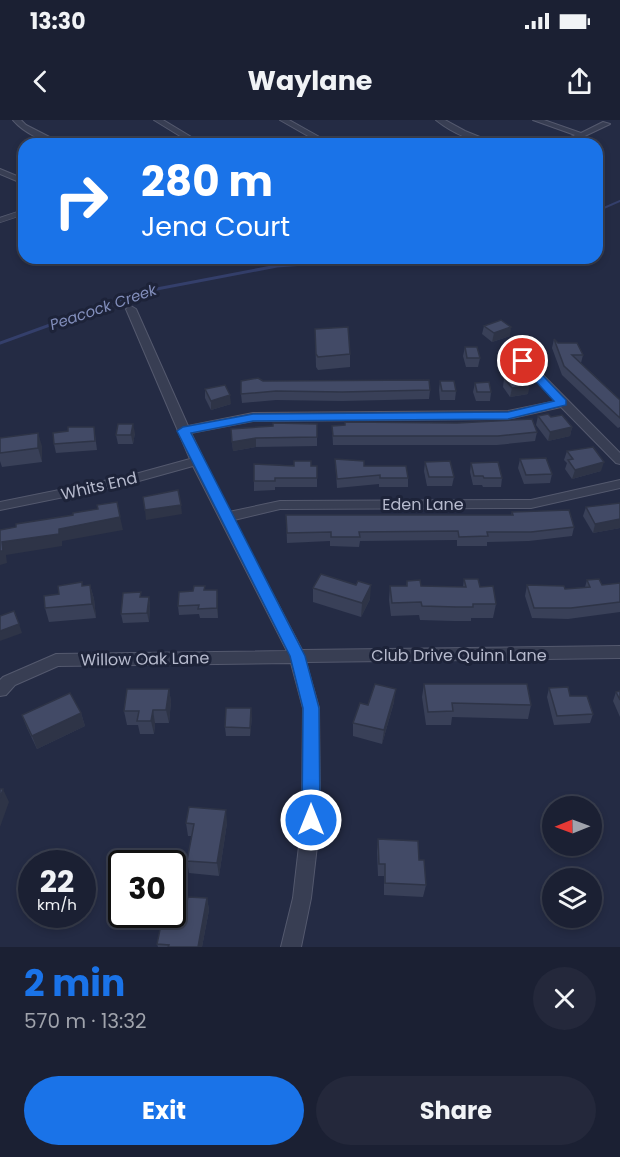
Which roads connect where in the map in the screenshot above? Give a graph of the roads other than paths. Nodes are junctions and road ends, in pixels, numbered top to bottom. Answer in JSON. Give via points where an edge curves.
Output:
{"nodes":[{"id":1,"x":17,"y":120,"type":"edge"},
{"id":2,"x":158,"y":120,"type":"edge"},
{"id":3,"x":284,"y":120,"type":"edge"},
{"id":4,"x":440,"y":120,"type":"edge"},
{"id":5,"x":537,"y":120,"type":"edge"},
{"id":6,"x":606,"y":124,"type":"dead end"},
{"id":7,"x":581,"y":135,"type":"junction"},
{"id":8,"x":47,"y":138,"type":"edge"},
{"id":9,"x":189,"y":138,"type":"edge"},
{"id":10,"x":317,"y":138,"type":"edge"},
{"id":11,"x":476,"y":138,"type":"edge"},
{"id":12,"x":575,"y":138,"type":"edge"},
{"id":13,"x":0,"y":171,"type":"edge"},
{"id":14,"x":18,"y":179,"type":"edge"},
{"id":15,"x":18,"y":214,"type":"edge"},
{"id":16,"x":0,"y":220,"type":"edge"},
{"id":17,"x":130,"y":309,"type":"dead end"},
{"id":18,"x":523,"y":361,"type":"dead end"},
{"id":19,"x":562,"y":403,"type":"junction"},
{"id":20,"x":183,"y":431,"type":"junction"},
{"id":21,"x":620,"y":460,"type":"edge"},
{"id":22,"x":197,"y":461,"type":"junction"},
{"id":23,"x":620,"y":484,"type":"edge"},
{"id":24,"x":0,"y":506,"type":"edge"},
{"id":25,"x":225,"y":516,"type":"junction"},
{"id":26,"x":620,"y":652,"type":"edge"},
{"id":27,"x":297,"y":656,"type":"junction"},
{"id":28,"x":0,"y":690,"type":"edge"},
{"id":29,"x":291,"y":947,"type":"edge"}],
"edges":[{"from":1,"to":8,"type":"street"},
{"from":2,"to":9,"type":"street"},
{"from":3,"to":10,"type":"street"},
{"from":4,"to":11,"type":"street"},
{"from":5,"to":7,"type":"street"},
{"from":6,"to":7,"type":"street"},
{"from":7,"to":12,"type":"street"},
{"from":13,"to":14,"type":"street"},
{"from":15,"to":16,"type":"lane"},
{"from":17,"to":20,"type":"street"},
{"from":18,"to":19,"type":"street"},
{"from":19,"to":20,"type":"street","via":[[508,415],[253,417]]},
{"from":19,"to":21,"type":"street"},
{"from":20,"to":22,"type":"street"},
{"from":22,"to":24,"type":"street","name":"Whits End","via":[[128,480]]},
{"from":22,"to":25,"type":"street"},
{"from":23,"to":25,"type":"street","name":"Eden Lane","via":[[531,504],[280,505]]},
{"from":25,"to":27,"type":"street"},
{"from":26,"to":27,"type":"street","name":"Club Drive Quinn Lane"},
{"from":27,"to":28,"type":"street","name":"Willow Oak Lane","via":[[56,660],[9,681]]},
{"from":27,"to":29,"type":"street","via":[[311,708],[311,820],[302,898]]}]}
